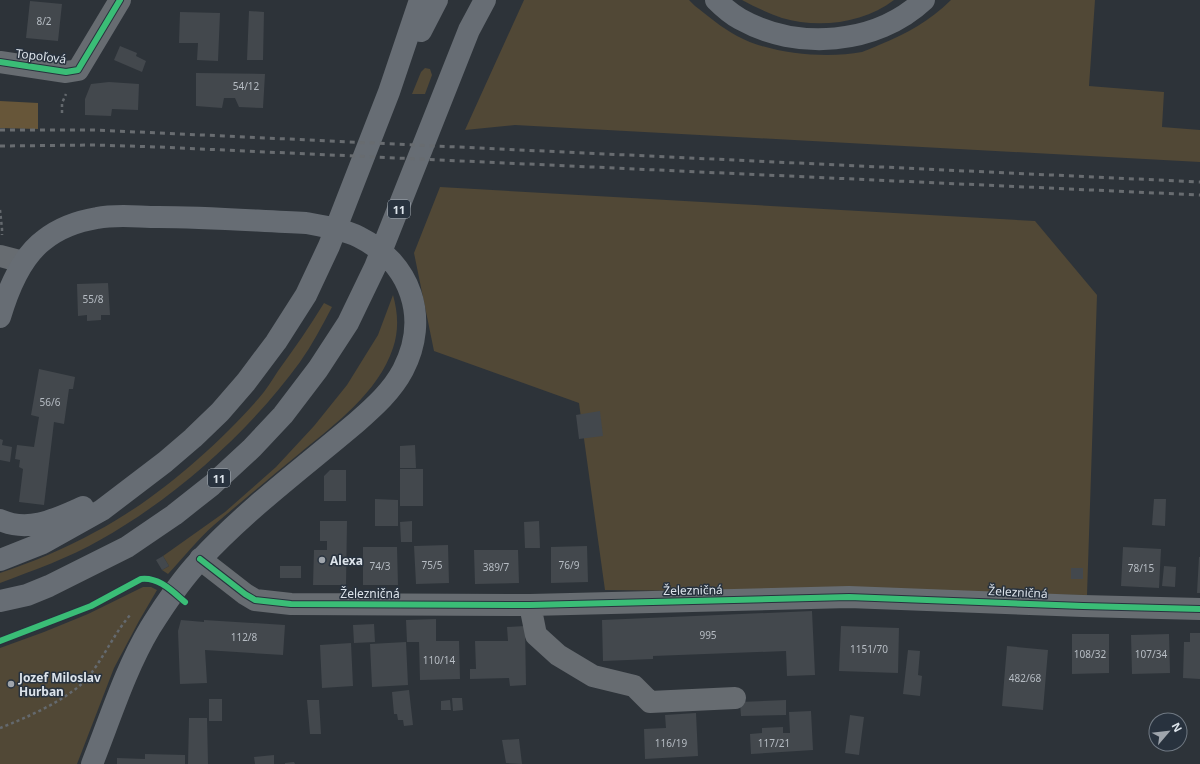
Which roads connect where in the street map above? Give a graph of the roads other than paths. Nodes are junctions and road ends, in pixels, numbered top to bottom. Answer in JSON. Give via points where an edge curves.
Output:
{"nodes":[{"id":1,"x":120,"y":0,"type":"edge"},
{"id":2,"x":420,"y":0,"type":"edge"},
{"id":3,"x":437,"y":0,"type":"edge"},
{"id":4,"x":485,"y":0,"type":"edge"},
{"id":5,"x":716,"y":0,"type":"edge"},
{"id":6,"x":924,"y":0,"type":"edge"},
{"id":7,"x":0,"y":62,"type":"edge"},
{"id":8,"x":389,"y":92,"type":"junction"},
{"id":9,"x":0,"y":249,"type":"edge"},
{"id":10,"x":23,"y":262,"type":"junction"},
{"id":11,"x":0,"y":317,"type":"edge"},
{"id":12,"x":137,"y":483,"type":"junction"},
{"id":13,"x":0,"y":520,"type":"edge"},
{"id":14,"x":200,"y":559,"type":"junction"},
{"id":15,"x":0,"y":560,"type":"edge"},
{"id":16,"x":49,"y":586,"type":"junction"},
{"id":17,"x":0,"y":601,"type":"edge"},
{"id":18,"x":530,"y":605,"type":"junction"},
{"id":19,"x":1200,"y":609,"type":"edge"},
{"id":20,"x":0,"y":615,"type":"edge"},
{"id":21,"x":735,"y":698,"type":"dead end"},
{"id":22,"x":92,"y":764,"type":"edge"}],
"edges":[{"from":1,"to":7,"type":"street","name":"Topoľová","via":[[78,70],[66,72]]},
{"from":2,"to":8,"type":"main road"},
{"from":3,"to":8,"type":"main road"},
{"from":4,"to":16,"type":"main road","number":"11","via":[[469,30],[375,267],[348,323],[318,369],[283,415],[212,485],[127,547]]},
{"from":5,"to":6,"type":"main road","via":[[740,19],[775,33],[832,39],[874,30]]},
{"from":8,"to":12,"type":"main road","via":[[329,246],[306,295],[272,348],[220,412],[171,457]]},
{"from":9,"to":10,"type":"street"},
{"from":10,"to":11,"type":"main road"},
{"from":10,"to":14,"type":"main road","via":[[44,240],[74,224],[98,218],[124,216],[174,217],[306,223],[327,227],[358,236],[379,249],[400,271],[410,290],[415,326],[412,348],[392,388],[374,407],[243,518]]},
{"from":12,"to":13,"type":"main road","via":[[39,525],[8,524]]},
{"from":12,"to":15,"type":"main road","via":[[102,510],[78,524],[43,543]]},
{"from":14,"to":18,"type":"street","name":"Železničná","via":[[245,594],[255,600],[267,602]]},
{"from":14,"to":22,"type":"main road","via":[[150,629],[120,691]]},
{"from":16,"to":17,"type":"main road","number":"11","via":[[27,595]]},
{"from":16,"to":20,"type":"main road","via":[[31,604]]},
{"from":18,"to":19,"type":"street","name":"Železničná","via":[[850,597]]},
{"from":18,"to":21,"type":"street","via":[[536,635],[558,655],[593,676],[634,686],[650,702]]}]}
